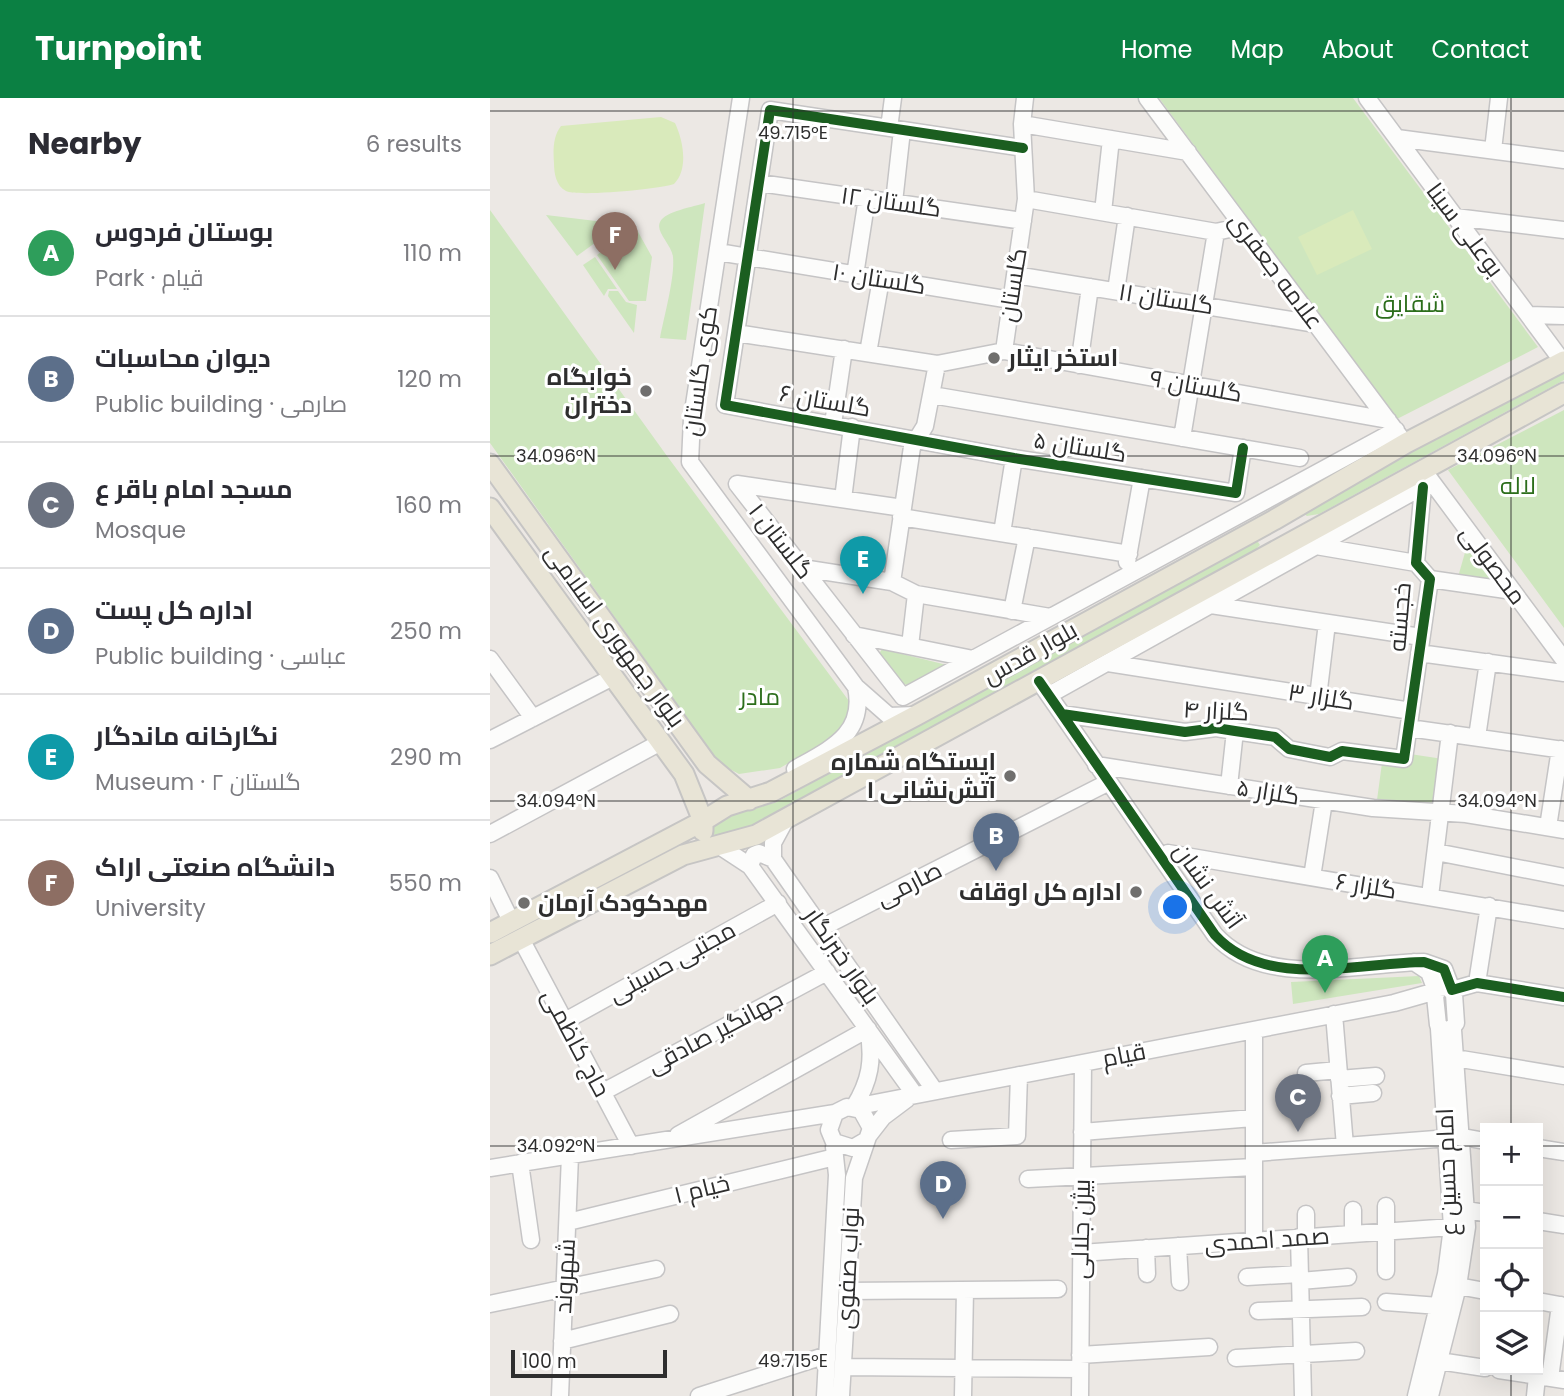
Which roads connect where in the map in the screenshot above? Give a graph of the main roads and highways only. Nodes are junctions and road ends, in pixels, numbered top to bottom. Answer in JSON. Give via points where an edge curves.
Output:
{"nodes":[{"id":1,"x":1563,"y":361,"type":"edge"},
{"id":2,"x":1564,"y":393,"type":"edge"},
{"id":3,"x":490,"y":464,"type":"edge"},
{"id":4,"x":1299,"y":505,"type":"junction"},
{"id":5,"x":490,"y":508,"type":"edge"},
{"id":6,"x":1247,"y":535,"type":"junction"},
{"id":7,"x":1314,"y":538,"type":"junction"},
{"id":8,"x":1258,"y":558,"type":"junction"},
{"id":9,"x":707,"y":764,"type":"junction"},
{"id":10,"x":684,"y":774,"type":"junction"},
{"id":11,"x":749,"y":800,"type":"junction"},
{"id":12,"x":703,"y":821,"type":"junction"},
{"id":13,"x":718,"y":845,"type":"junction"},
{"id":14,"x":511,"y":921,"type":"junction"},
{"id":15,"x":490,"y":933,"type":"edge"},
{"id":16,"x":521,"y":939,"type":"junction"},
{"id":17,"x":490,"y":956,"type":"edge"}],
"edges":[{"from":1,"to":4,"type":"main road","name":"بلوار قدس","via":[[1396,431]]},
{"from":2,"to":7,"type":"main road","name":"بلوار قدس","via":[[1426,479]]},
{"from":3,"to":9,"type":"main road","name":"بلوار جمهوری اسلامی"},
{"from":4,"to":6,"type":"main road","name":"بلوار قدس"},
{"from":4,"to":7,"type":"main road","via":[[1288,523]]},
{"from":5,"to":10,"type":"main road","name":"بلوار جمهوری اسلامی"},
{"from":6,"to":8,"type":"main road","via":[[1266,534],[1269,540]]},
{"from":6,"to":11,"type":"main road","name":"بلوار قدس","via":[[917,715]]},
{"from":7,"to":8,"type":"main road","name":"بلوار قدس"},
{"from":8,"to":13,"type":"main road","name":"بلوار قدس","via":[[1044,688],[756,835]]},
{"from":9,"to":10,"type":"main road","via":[[699,776]]},
{"from":9,"to":11,"type":"main road","name":"بلوار جمهوری اسلامی"},
{"from":10,"to":12,"type":"main road","name":"بلوار جمهوری اسلامی"},
{"from":11,"to":12,"type":"main road","name":"بلوار قدس","via":[[720,809]]},
{"from":12,"to":13,"type":"main road","name":"بلوار جمهوری اسلامی","via":[[707,839]]},
{"from":12,"to":14,"type":"main road","name":"بلوار قدس"},
{"from":13,"to":16,"type":"main road","name":"بلوار قدس","via":[[683,855]]},
{"from":14,"to":15,"type":"main road","name":"بلوار قدس"},
{"from":14,"to":16,"type":"main road"},
{"from":16,"to":17,"type":"main road","name":"بلوار قدس"}]}
